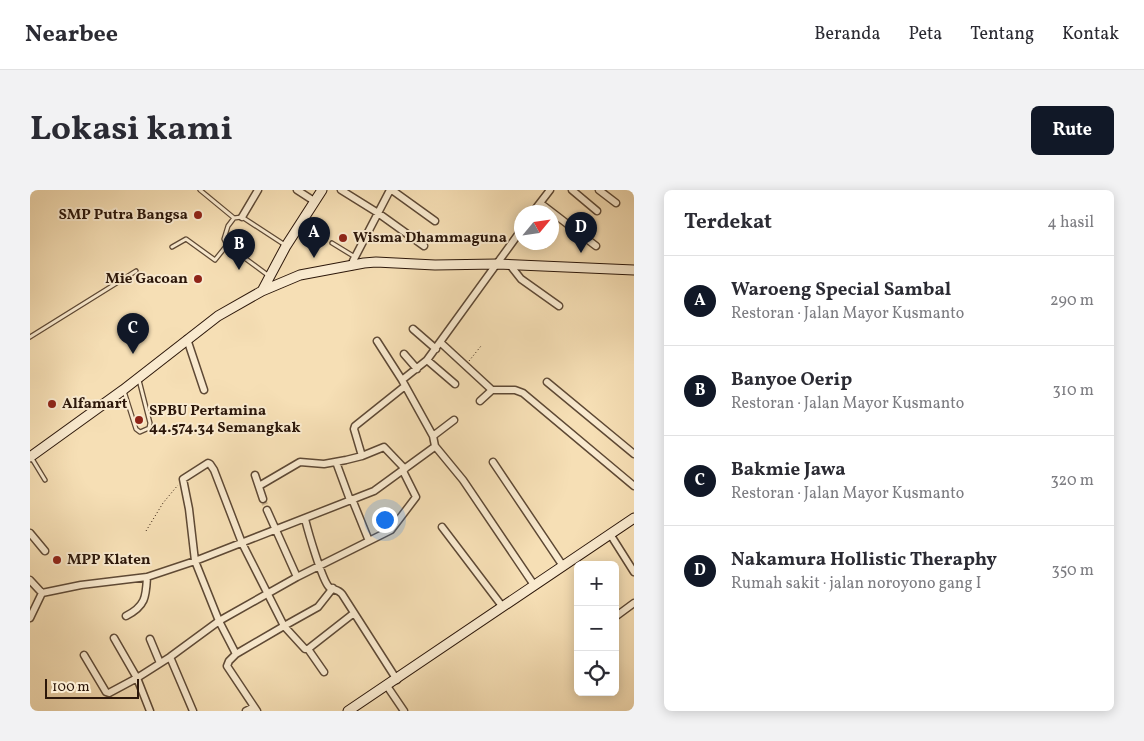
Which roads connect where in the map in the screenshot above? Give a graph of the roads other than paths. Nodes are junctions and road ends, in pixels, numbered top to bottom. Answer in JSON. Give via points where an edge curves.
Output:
{"nodes":[{"id":1,"x":200,"y":190,"type":"edge"},
{"id":2,"x":258,"y":190,"type":"edge"},
{"id":3,"x":297,"y":190,"type":"edge"},
{"id":4,"x":322,"y":190,"type":"edge"},
{"id":5,"x":341,"y":190,"type":"edge"},
{"id":6,"x":391,"y":190,"type":"edge"},
{"id":7,"x":550,"y":190,"type":"edge"},
{"id":8,"x":572,"y":190,"type":"edge"},
{"id":9,"x":599,"y":190,"type":"edge"},
{"id":10,"x":314,"y":201,"type":"junction"},
{"id":11,"x":540,"y":203,"type":"joint"},
{"id":12,"x":616,"y":203,"type":"dead end"},
{"id":13,"x":597,"y":210,"type":"dead end"},
{"id":14,"x":378,"y":213,"type":"junction"},
{"id":15,"x":242,"y":217,"type":"junction"},
{"id":16,"x":234,"y":218,"type":"junction"},
{"id":17,"x":435,"y":221,"type":"dead end"},
{"id":18,"x":514,"y":240,"type":"edge"},
{"id":19,"x":332,"y":244,"type":"dead end"},
{"id":20,"x":227,"y":245,"type":"junction"},
{"id":21,"x":172,"y":246,"type":"dead end"},
{"id":22,"x":286,"y":246,"type":"junction"},
{"id":23,"x":424,"y":246,"type":"dead end"},
{"id":24,"x":596,"y":246,"type":"dead end"},
{"id":25,"x":353,"y":261,"type":"junction"},
{"id":26,"x":497,"y":264,"type":"junction"},
{"id":27,"x":510,"y":265,"type":"junction"},
{"id":28,"x":632,"y":270,"type":"edge"},
{"id":29,"x":136,"y":271,"type":"dead end"},
{"id":30,"x":270,"y":276,"type":"junction"},
{"id":31,"x":262,"y":291,"type":"junction"},
{"id":32,"x":559,"y":306,"type":"dead end"},
{"id":33,"x":413,"y":330,"type":"dead end"},
{"id":34,"x":30,"y":337,"type":"edge"},
{"id":35,"x":187,"y":339,"type":"junction"},
{"id":36,"x":376,"y":341,"type":"dead end"},
{"id":37,"x":441,"y":343,"type":"junction"},
{"id":38,"x":436,"y":349,"type":"junction"},
{"id":39,"x":404,"y":354,"type":"dead end"},
{"id":40,"x":427,"y":360,"type":"junction"},
{"id":41,"x":417,"y":370,"type":"junction"},
{"id":42,"x":138,"y":377,"type":"junction"},
{"id":43,"x":546,"y":382,"type":"dead end"},
{"id":44,"x":404,"y":383,"type":"junction"},
{"id":45,"x":455,"y":384,"type":"dead end"},
{"id":46,"x":123,"y":390,"type":"junction"},
{"id":47,"x":204,"y":390,"type":"dead end"},
{"id":48,"x":492,"y":390,"type":"junction"},
{"id":49,"x":480,"y":400,"type":"dead end"},
{"id":50,"x":454,"y":420,"type":"dead end"},
{"id":51,"x":433,"y":436,"type":"junction"},
{"id":52,"x":435,"y":446,"type":"junction"},
{"id":53,"x":634,"y":454,"type":"edge"},
{"id":54,"x":30,"y":456,"type":"edge"},
{"id":55,"x":362,"y":456,"type":"junction"},
{"id":56,"x":336,"y":462,"type":"junction"},
{"id":57,"x":493,"y":462,"type":"dead end"},
{"id":58,"x":404,"y":470,"type":"junction"},
{"id":59,"x":255,"y":475,"type":"dead end"},
{"id":60,"x":44,"y":480,"type":"dead end"},
{"id":61,"x":259,"y":486,"type":"junction"},
{"id":62,"x":634,"y":486,"type":"edge"},
{"id":63,"x":263,"y":500,"type":"tunnel mouth"},
{"id":64,"x":351,"y":500,"type":"junction"},
{"id":65,"x":267,"y":510,"type":"tunnel mouth"},
{"id":66,"x":634,"y":518,"type":"edge"},
{"id":67,"x":305,"y":519,"type":"junction"},
{"id":68,"x":442,"y":527,"type":"dead end"},
{"id":69,"x":275,"y":529,"type":"junction"},
{"id":70,"x":30,"y":533,"type":"edge"},
{"id":71,"x":610,"y":534,"type":"junction"},
{"id":72,"x":369,"y":541,"type":"junction"},
{"id":73,"x":242,"y":543,"type":"junction"},
{"id":74,"x":45,"y":551,"type":"dead end"},
{"id":75,"x":195,"y":561,"type":"junction"},
{"id":76,"x":319,"y":565,"type":"junction"},
{"id":77,"x":563,"y":566,"type":"junction"},
{"id":78,"x":634,"y":572,"type":"edge"},
{"id":79,"x":145,"y":577,"type":"junction"},
{"id":80,"x":297,"y":577,"type":"junction"},
{"id":81,"x":30,"y":580,"type":"edge"},
{"id":82,"x":534,"y":585,"type":"junction"},
{"id":83,"x":333,"y":588,"type":"junction"},
{"id":84,"x":42,"y":593,"type":"junction"},
{"id":85,"x":267,"y":594,"type":"junction"},
{"id":86,"x":634,"y":603,"type":"edge"},
{"id":87,"x":502,"y":606,"type":"junction"},
{"id":88,"x":619,"y":613,"type":"edge"},
{"id":89,"x":354,"y":614,"type":"junction"},
{"id":90,"x":126,"y":616,"type":"dead end"},
{"id":91,"x":30,"y":618,"type":"edge"},
{"id":92,"x":219,"y":622,"type":"junction"},
{"id":93,"x":284,"y":626,"type":"junction"},
{"id":94,"x":114,"y":638,"type":"dead end"},
{"id":95,"x":150,"y":639,"type":"dead end"},
{"id":96,"x":308,"y":650,"type":"junction"},
{"id":97,"x":84,"y":654,"type":"dead end"},
{"id":98,"x":236,"y":654,"type":"junction"},
{"id":99,"x":170,"y":657,"type":"junction"},
{"id":100,"x":160,"y":663,"type":"junction"},
{"id":101,"x":324,"y":672,"type":"dead end"},
{"id":102,"x":137,"y":678,"type":"junction"},
{"id":103,"x":397,"y":680,"type":"junction"},
{"id":104,"x":387,"y":686,"type":"junction"},
{"id":105,"x":256,"y":709,"type":"edge"},
{"id":106,"x":150,"y":711,"type":"edge"},
{"id":107,"x":193,"y":711,"type":"edge"},
{"id":108,"x":246,"y":711,"type":"edge"},
{"id":109,"x":348,"y":711,"type":"edge"},
{"id":110,"x":404,"y":711,"type":"edge"}],
"edges":[{"from":1,"to":16,"type":"lane"},
{"from":2,"to":15,"type":"street"},
{"from":3,"to":10,"type":"street"},
{"from":4,"to":10,"type":"main road"},
{"from":5,"to":14,"type":"street"},
{"from":6,"to":14,"type":"street"},
{"from":6,"to":17,"type":"street"},
{"from":7,"to":11,"type":"street"},
{"from":8,"to":13,"type":"street"},
{"from":9,"to":12,"type":"street"},
{"from":10,"to":22,"type":"main road"},
{"from":11,"to":24,"type":"street"},
{"from":14,"to":23,"type":"street"},
{"from":14,"to":25,"type":"street"},
{"from":15,"to":16,"type":"lane"},
{"from":15,"to":22,"type":"lane"},
{"from":16,"to":20,"type":"lane","via":[[224,239]]},
{"from":18,"to":26,"type":"street"},
{"from":19,"to":25,"type":"lane"},
{"from":20,"to":21,"type":"lane","via":[[215,260],[186,239]]},
{"from":20,"to":30,"type":"lane"},
{"from":22,"to":30,"type":"main road"},
{"from":25,"to":26,"type":"main road"},
{"from":25,"to":31,"type":"main road","via":[[300,275]]},
{"from":26,"to":27,"type":"main road"},
{"from":26,"to":37,"type":"street"},
{"from":27,"to":28,"type":"main road"},
{"from":27,"to":32,"type":"street","via":[[521,279]]},
{"from":29,"to":34,"type":"lane"},
{"from":30,"to":31,"type":"main road"},
{"from":31,"to":35,"type":"main road","via":[[232,307]]},
{"from":33,"to":38,"type":"street"},
{"from":35,"to":42,"type":"main road"},
{"from":35,"to":47,"type":"street"},
{"from":36,"to":44,"type":"street"},
{"from":37,"to":38,"type":"street"},
{"from":37,"to":48,"type":"street"},
{"from":38,"to":40,"type":"street"},
{"from":39,"to":41,"type":"street"},
{"from":40,"to":41,"type":"street"},
{"from":40,"to":45,"type":"street"},
{"from":41,"to":44,"type":"street"},
{"from":42,"to":46,"type":"main road"},
{"from":42,"to":46,"type":"lane","via":[[150,423],[146,430],[140,432],[136,429]]},
{"from":43,"to":53,"type":"street"},
{"from":44,"to":51,"type":"street"},
{"from":44,"to":55,"type":"street","via":[[355,426]]},
{"from":46,"to":54,"type":"main road"},
{"from":48,"to":49,"type":"street"},
{"from":48,"to":62,"type":"street","via":[[523,392]]},
{"from":50,"to":51,"type":"street"},
{"from":51,"to":52,"type":"street"},
{"from":52,"to":58,"type":"street"},
{"from":52,"to":82,"type":"street","via":[[463,480]]},
{"from":54,"to":60,"type":"lane"},
{"from":55,"to":56,"type":"street"},
{"from":55,"to":58,"type":"street","via":[[384,447]]},
{"from":56,"to":61,"type":"street","via":[[300,462]]},
{"from":56,"to":64,"type":"street"},
{"from":57,"to":77,"type":"street"},
{"from":58,"to":64,"type":"street","via":[[376,490]]},
{"from":58,"to":72,"type":"street","via":[[416,494],[415,500],[391,530]]},
{"from":59,"to":61,"type":"street"},
{"from":61,"to":63,"type":"street"},
{"from":64,"to":67,"type":"street"},
{"from":64,"to":72,"type":"street"},
{"from":65,"to":69,"type":"street"},
{"from":66,"to":71,"type":"main road"},
{"from":67,"to":69,"type":"street"},
{"from":67,"to":76,"type":"street"},
{"from":68,"to":87,"type":"street"},
{"from":69,"to":73,"type":"street"},
{"from":69,"to":80,"type":"street"},
{"from":70,"to":74,"type":"street"},
{"from":71,"to":77,"type":"main road"},
{"from":71,"to":78,"type":"street"},
{"from":72,"to":76,"type":"street"},
{"from":73,"to":75,"type":"street"},
{"from":73,"to":75,"type":"street","via":[[208,463],[183,479]]},
{"from":73,"to":85,"type":"street"},
{"from":75,"to":79,"type":"street"},
{"from":75,"to":92,"type":"street"},
{"from":76,"to":80,"type":"street"},
{"from":76,"to":83,"type":"street","via":[[327,584]]},
{"from":77,"to":82,"type":"main road"},
{"from":79,"to":84,"type":"street"},
{"from":79,"to":90,"type":"street","via":[[146,598]]},
{"from":80,"to":85,"type":"street"},
{"from":81,"to":84,"type":"street"},
{"from":82,"to":87,"type":"main road"},
{"from":83,"to":89,"type":"street","via":[[342,594]]},
{"from":83,"to":93,"type":"street","via":[[318,607]]},
{"from":84,"to":91,"type":"street"},
{"from":85,"to":92,"type":"street"},
{"from":85,"to":93,"type":"street"},
{"from":86,"to":88,"type":"street"},
{"from":87,"to":103,"type":"main road"},
{"from":89,"to":96,"type":"street"},
{"from":89,"to":103,"type":"street"},
{"from":92,"to":98,"type":"street"},
{"from":92,"to":99,"type":"street"},
{"from":93,"to":96,"type":"street"},
{"from":93,"to":98,"type":"street"},
{"from":94,"to":102,"type":"street"},
{"from":95,"to":100,"type":"street"},
{"from":96,"to":101,"type":"street"},
{"from":97,"to":102,"type":"street","via":[[106,692]]},
{"from":98,"to":105,"type":"street","via":[[228,666]]},
{"from":99,"to":100,"type":"street"},
{"from":99,"to":107,"type":"street"},
{"from":100,"to":102,"type":"street"},
{"from":102,"to":106,"type":"street"},
{"from":103,"to":104,"type":"main road"},
{"from":104,"to":109,"type":"main road"},
{"from":104,"to":110,"type":"street"},
{"from":105,"to":108,"type":"street"}]}
